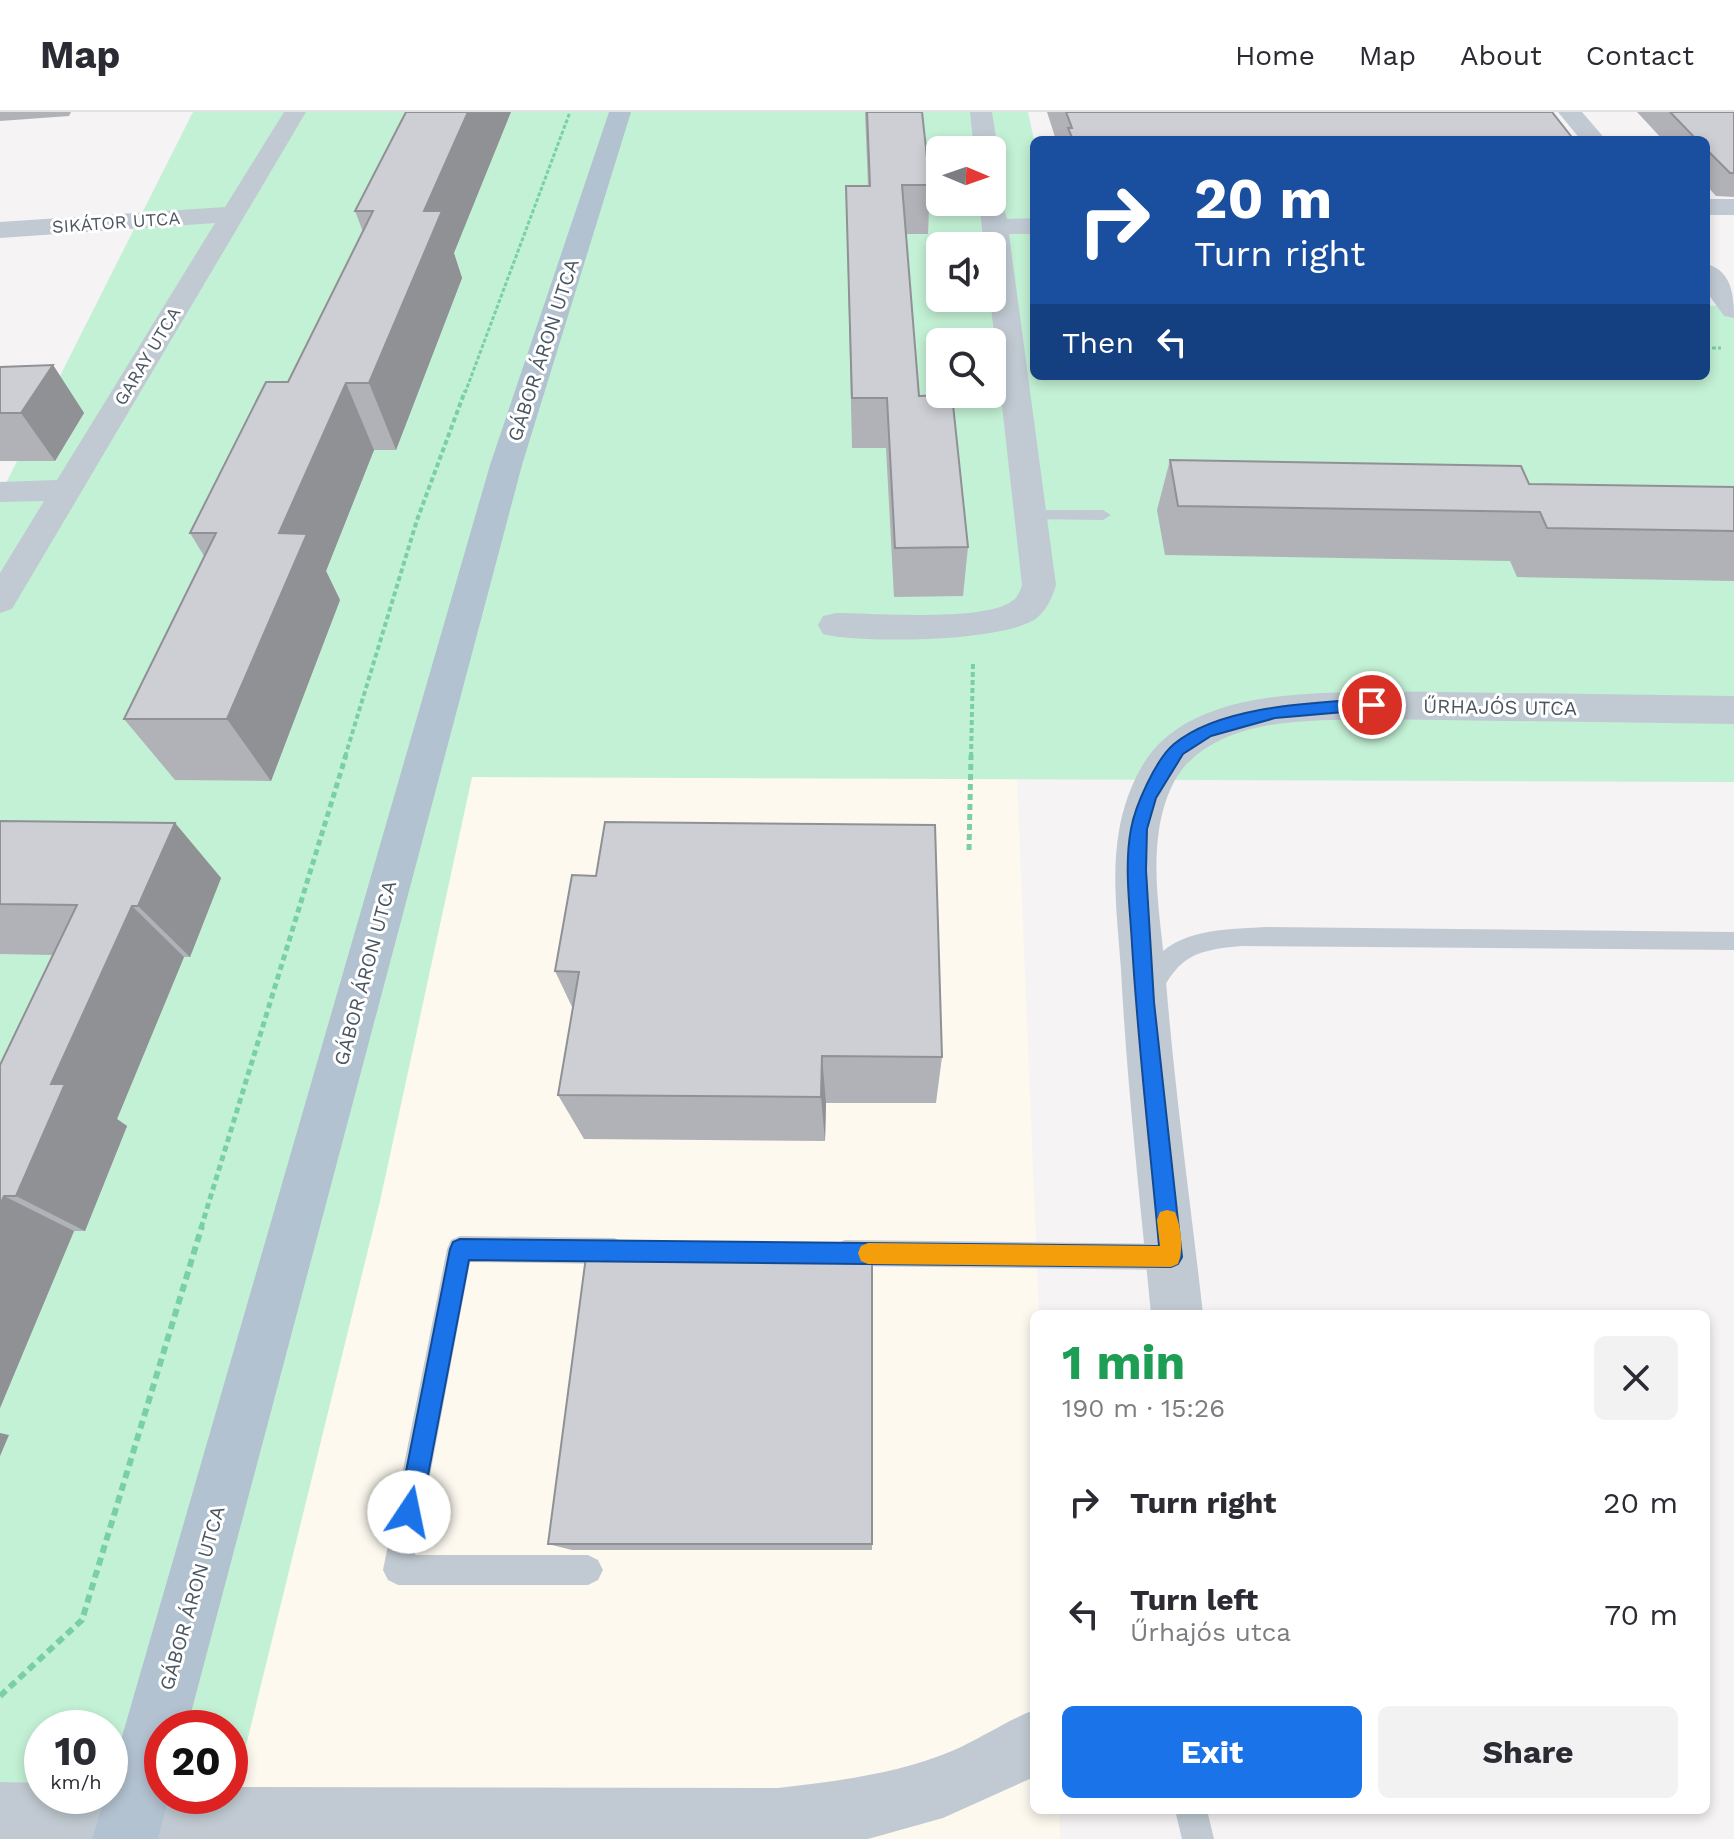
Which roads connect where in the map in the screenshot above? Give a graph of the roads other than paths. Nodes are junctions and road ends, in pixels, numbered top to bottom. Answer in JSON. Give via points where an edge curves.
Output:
{"nodes":[{"id":1,"x":295,"y":112,"type":"edge"},
{"id":2,"x":620,"y":112,"type":"edge"},
{"id":3,"x":981,"y":112,"type":"edge"},
{"id":4,"x":984,"y":136,"type":"edge"},
{"id":5,"x":1710,"y":207,"type":"edge"},
{"id":6,"x":1734,"y":207,"type":"edge"},
{"id":7,"x":233,"y":214,"type":"junction"},
{"id":8,"x":994,"y":216,"type":"edge"},
{"id":9,"x":1001,"y":216,"type":"edge"},
{"id":10,"x":1030,"y":225,"type":"edge"},
{"id":11,"x":0,"y":230,"type":"edge"},
{"id":12,"x":1710,"y":277,"type":"edge"},
{"id":13,"x":1734,"y":310,"type":"edge"},
{"id":14,"x":66,"y":490,"type":"junction"},
{"id":15,"x":0,"y":492,"type":"edge"},
{"id":16,"x":1030,"y":515,"type":"junction"},
{"id":17,"x":1103,"y":515,"type":"dead end"},
{"id":18,"x":0,"y":601,"type":"edge"},
{"id":19,"x":836,"y":625,"type":"dead end"},
{"id":20,"x":1734,"y":710,"type":"edge"},
{"id":21,"x":1734,"y":941,"type":"edge"},
{"id":22,"x":1145,"y":1002,"type":"junction"},
{"id":23,"x":633,"y":1251,"type":"edge"},
{"id":24,"x":822,"y":1253,"type":"edge"},
{"id":25,"x":1171,"y":1257,"type":"junction"},
{"id":26,"x":1177,"y":1310,"type":"edge"},
{"id":27,"x":588,"y":1570,"type":"edge"},
{"id":28,"x":1030,"y":1743,"type":"edge"},
{"id":29,"x":0,"y":1814,"type":"edge"},
{"id":30,"x":1192,"y":1814,"type":"edge"},
{"id":31,"x":128,"y":1829,"type":"edge"},
{"id":32,"x":1198,"y":1839,"type":"edge"}],
"edges":[{"from":1,"to":7,"type":"street","name":"GARAY UTCA"},
{"from":2,"to":31,"type":"main road","name":"GÁBOR ÁRON UTCA","via":[[506,465]]},
{"from":3,"to":4,"type":"street"},
{"from":5,"to":6,"type":"street"},
{"from":7,"to":11,"type":"street","name":"SIKÁTOR UTCA"},
{"from":7,"to":14,"type":"street","name":"GARAY UTCA"},
{"from":8,"to":16,"type":"street"},
{"from":9,"to":10,"type":"street"},
{"from":12,"to":13,"type":"street"},
{"from":14,"to":15,"type":"street"},
{"from":14,"to":18,"type":"street","name":"GARAY UTCA"},
{"from":16,"to":17,"type":"lane"},
{"from":16,"to":19,"type":"street","via":[[1039,585],[1035,598],[1016,614],[974,623]]},
{"from":20,"to":22,"type":"street","name":"ŰRHAJÓS UTCA","via":[[1372,705],[1275,712],[1206,732],[1178,749],[1160,774],[1139,829]]},
{"from":21,"to":22,"type":"lane","via":[[1219,939],[1166,962]]},
{"from":22,"to":25,"type":"street","name":"ŰRHAJÓS UTCA"},
{"from":23,"to":27,"type":"lane","via":[[460,1249],[398,1570]]},
{"from":24,"to":25,"type":"lane"},
{"from":25,"to":26,"type":"street","name":"ŰRHAJÓS UTCA"},
{"from":28,"to":31,"type":"street","via":[[928,1794],[778,1820]]},
{"from":29,"to":31,"type":"street"},
{"from":30,"to":32,"type":"lane"}]}
